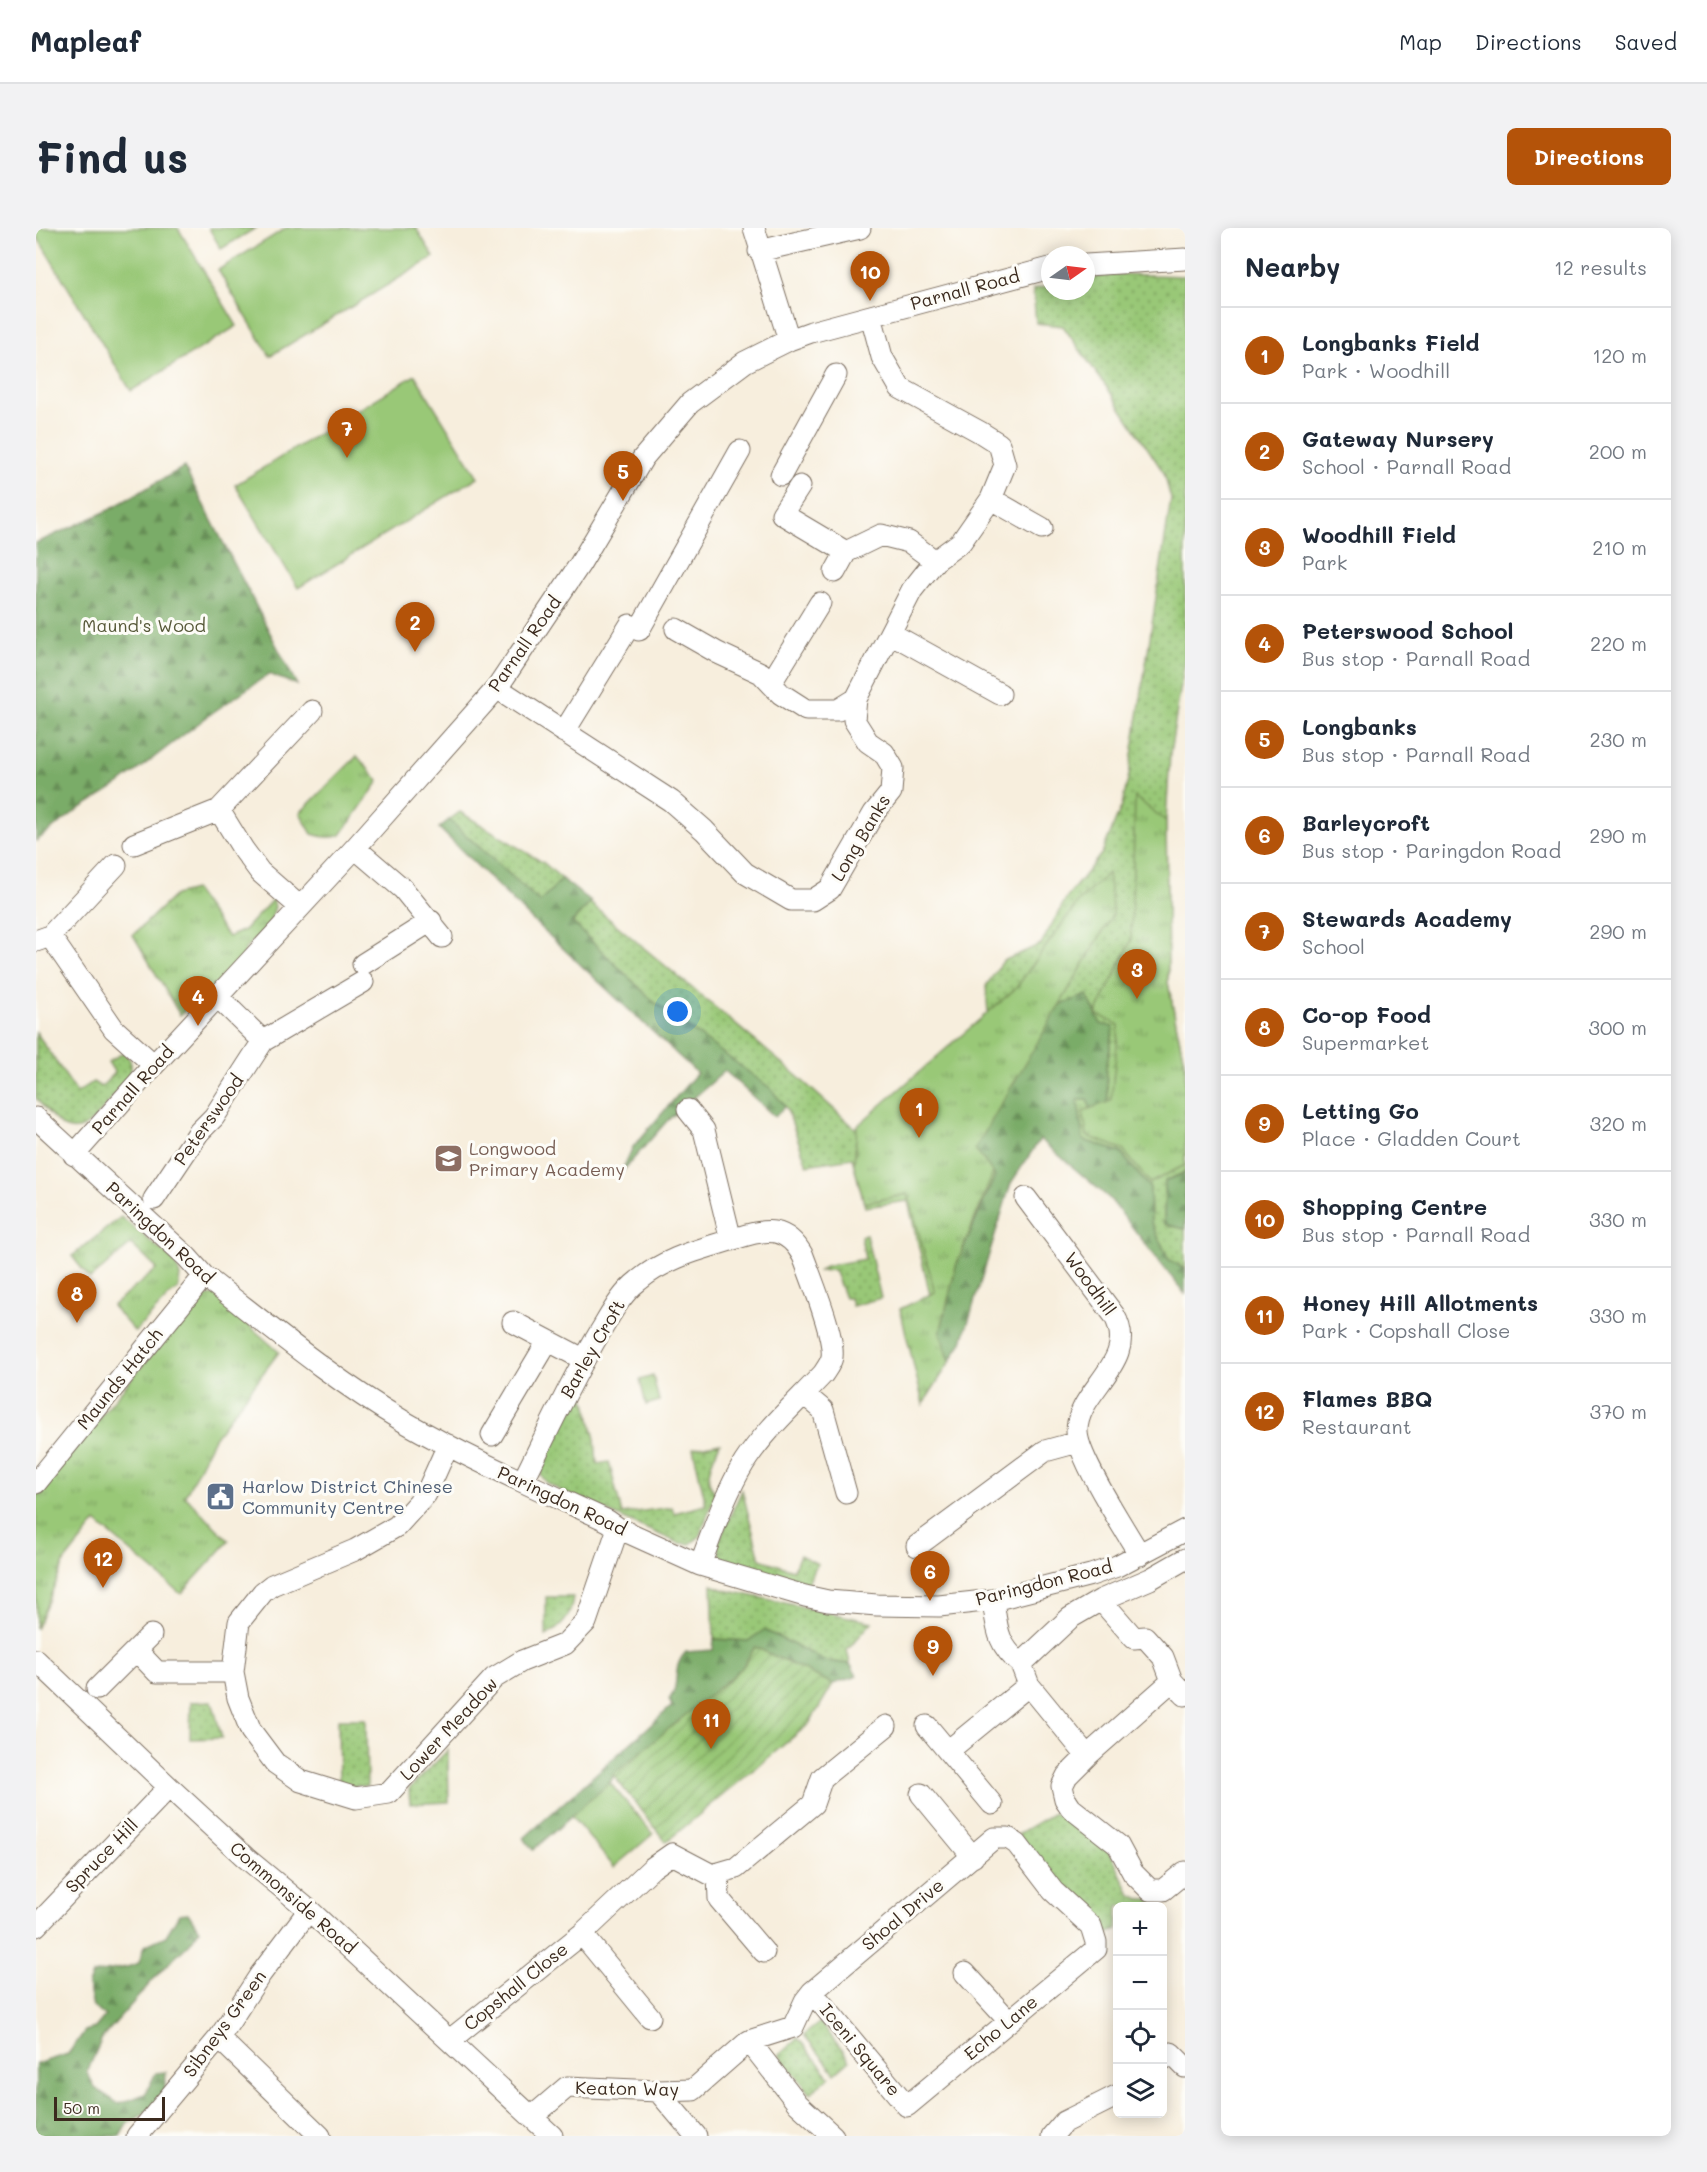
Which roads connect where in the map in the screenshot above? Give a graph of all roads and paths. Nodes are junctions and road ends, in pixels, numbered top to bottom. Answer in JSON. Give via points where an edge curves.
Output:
{"nodes":[{"id":1,"x":753,"y":228,"type":"edge"},
{"id":2,"x":860,"y":228,"type":"edge"},
{"id":3,"x":759,"y":251,"type":"junction"},
{"id":4,"x":1185,"y":259,"type":"edge"},
{"id":5,"x":1095,"y":265,"type":"edge"},
{"id":6,"x":1041,"y":270,"type":"edge"},
{"id":7,"x":871,"y":316,"type":"junction"},
{"id":8,"x":789,"y":340,"type":"junction"},
{"id":9,"x":836,"y":375,"type":"dead end"},
{"id":10,"x":740,"y":451,"type":"dead end"},
{"id":11,"x":781,"y":474,"type":"dead end"},
{"id":12,"x":800,"y":486,"type":"dead end"},
{"id":13,"x":991,"y":499,"type":"junction"},
{"id":14,"x":1042,"y":528,"type":"dead end"},
{"id":15,"x":846,"y":552,"type":"junction"},
{"id":16,"x":935,"y":561,"type":"junction"},
{"id":17,"x":835,"y":572,"type":"dead end"},
{"id":18,"x":820,"y":603,"type":"dead end"},
{"id":19,"x":676,"y":629,"type":"dead end"},
{"id":20,"x":890,"y":633,"type":"junction"},
{"id":21,"x":771,"y":683,"type":"junction"},
{"id":22,"x":498,"y":688,"type":"junction"},
{"id":23,"x":1000,"y":694,"type":"dead end"},
{"id":24,"x":856,"y":699,"type":"junction"},
{"id":25,"x":312,"y":711,"type":"dead end"},
{"id":26,"x":564,"y":732,"type":"junction"},
{"id":27,"x":219,"y":810,"type":"junction"},
{"id":28,"x":134,"y":844,"type":"dead end"},
{"id":29,"x":355,"y":848,"type":"junction"},
{"id":30,"x":116,"y":865,"type":"dead end"},
{"id":31,"x":300,"y":907,"type":"junction"},
{"id":32,"x":43,"y":938,"type":"edge"},
{"id":33,"x":218,"y":997,"type":"junction"},
{"id":34,"x":263,"y":1041,"type":"junction"},
{"id":35,"x":154,"y":1065,"type":"junction"},
{"id":36,"x":688,"y":1110,"type":"dead end"},
{"id":37,"x":36,"y":1118,"type":"edge"},
{"id":38,"x":74,"y":1155,"type":"junction"},
{"id":39,"x":1026,"y":1198,"type":"dead end"},
{"id":40,"x":154,"y":1199,"type":"dead end"},
{"id":41,"x":731,"y":1240,"type":"junction"},
{"id":42,"x":204,"y":1276,"type":"junction"},
{"id":43,"x":513,"y":1322,"type":"dead end"},
{"id":44,"x":548,"y":1341,"type":"junction"},
{"id":45,"x":584,"y":1359,"type":"junction"},
{"id":46,"x":804,"y":1394,"type":"junction"},
{"id":47,"x":492,"y":1435,"type":"dead end"},
{"id":48,"x":1078,"y":1442,"type":"junction"},
{"id":49,"x":448,"y":1445,"type":"junction"},
{"id":50,"x":523,"y":1481,"type":"junction"},
{"id":51,"x":36,"y":1483,"type":"edge"},
{"id":52,"x":846,"y":1493,"type":"dead end"},
{"id":53,"x":618,"y":1528,"type":"junction"},
{"id":54,"x":1185,"y":1530,"type":"edge"},
{"id":55,"x":917,"y":1545,"type":"dead end"},
{"id":56,"x":1140,"y":1555,"type":"junction"},
{"id":57,"x":1185,"y":1559,"type":"edge"},
{"id":58,"x":700,"y":1565,"type":"junction"},
{"id":59,"x":993,"y":1600,"type":"junction"},
{"id":60,"x":1101,"y":1600,"type":"junction"},
{"id":61,"x":151,"y":1635,"type":"dead end"},
{"id":62,"x":136,"y":1650,"type":"junction"},
{"id":63,"x":36,"y":1660,"type":"edge"},
{"id":64,"x":1021,"y":1664,"type":"junction"},
{"id":65,"x":233,"y":1672,"type":"junction"},
{"id":66,"x":1029,"y":1685,"type":"junction"},
{"id":67,"x":1179,"y":1688,"type":"edge"},
{"id":68,"x":97,"y":1689,"type":"dead end"},
{"id":69,"x":886,"y":1726,"type":"dead end"},
{"id":70,"x":927,"y":1726,"type":"dead end"},
{"id":71,"x":948,"y":1751,"type":"junction"},
{"id":72,"x":1087,"y":1756,"type":"junction"},
{"id":73,"x":169,"y":1787,"type":"junction"},
{"id":74,"x":922,"y":1793,"type":"dead end"},
{"id":75,"x":992,"y":1804,"type":"dead end"},
{"id":76,"x":973,"y":1857,"type":"junction"},
{"id":77,"x":1185,"y":1872,"type":"edge"},
{"id":78,"x":718,"y":1874,"type":"junction"},
{"id":79,"x":309,"y":1910,"type":"junction"},
{"id":80,"x":36,"y":1926,"type":"edge"},
{"id":81,"x":582,"y":1934,"type":"junction"},
{"id":82,"x":1096,"y":1950,"type":"joint"},
{"id":83,"x":764,"y":1952,"type":"dead end"},
{"id":84,"x":965,"y":1973,"type":"dead end"},
{"id":85,"x":812,"y":1992,"type":"junction"},
{"id":86,"x":650,"y":2018,"type":"dead end"},
{"id":87,"x":1009,"y":2021,"type":"junction"},
{"id":88,"x":219,"y":2038,"type":"junction"},
{"id":89,"x":450,"y":2040,"type":"junction"},
{"id":90,"x":749,"y":2041,"type":"junction"},
{"id":91,"x":658,"y":2091,"type":"junction"},
{"id":92,"x":1113,"y":2098,"type":"edge"},
{"id":93,"x":907,"y":2106,"type":"joint"},
{"id":94,"x":532,"y":2117,"type":"junction"},
{"id":95,"x":137,"y":2136,"type":"edge"},
{"id":96,"x":320,"y":2136,"type":"edge"},
{"id":97,"x":552,"y":2136,"type":"edge"},
{"id":98,"x":696,"y":2136,"type":"edge"},
{"id":99,"x":833,"y":2136,"type":"edge"},
{"id":100,"x":1052,"y":2136,"type":"edge"}],
"edges":[{"from":1,"to":3,"type":"street"},
{"from":2,"to":3,"type":"street"},
{"from":3,"to":8,"type":"street"},
{"from":4,"to":5,"type":"street"},
{"from":6,"to":7,"type":"street","name":"Parnall Road"},
{"from":7,"to":8,"type":"street","name":"Parnall Road"},
{"from":7,"to":13,"type":"street","via":[[882,357],[900,388],[999,444],[1005,465]]},
{"from":8,"to":22,"type":"street","name":"Parnall Road","via":[[745,362],[690,403],[643,458],[580,564]]},
{"from":9,"to":11,"type":"street"},
{"from":10,"to":26,"type":"street","via":[[634,628]]},
{"from":12,"to":15,"type":"street","via":[[782,514]]},
{"from":13,"to":14,"type":"street"},
{"from":13,"to":16,"type":"street","via":[[961,542]]},
{"from":15,"to":16,"type":"street","via":[[881,535],[909,542]]},
{"from":15,"to":17,"type":"street"},
{"from":16,"to":20,"type":"street","via":[[912,590]]},
{"from":18,"to":21,"type":"street"},
{"from":19,"to":21,"type":"street","via":[[761,673]]},
{"from":20,"to":23,"type":"street"},
{"from":20,"to":24,"type":"street"},
{"from":21,"to":24,"type":"street","via":[[806,710],[838,710]]},
{"from":22,"to":26,"type":"street","name":"Long Banks"},
{"from":22,"to":29,"type":"street","name":"Parnall Road"},
{"from":24,"to":26,"type":"street","name":"Long Banks","via":[[854,720],[868,742],[884,753],[893,768],[891,792],[874,813],[830,889],[813,900],[791,900],[745,873],[671,801]]},
{"from":25,"to":27,"type":"street"},
{"from":27,"to":28,"type":"street"},
{"from":27,"to":31,"type":"street","via":[[260,872]]},
{"from":29,"to":31,"type":"street","name":"Parnall Road"},
{"from":29,"to":34,"type":"street","name":"Peterswood","via":[[403,889],[436,929]]},
{"from":30,"to":32,"type":"street"},
{"from":31,"to":33,"type":"street","name":"Parnall Road"},
{"from":32,"to":35,"type":"street","via":[[114,1029]]},
{"from":33,"to":34,"type":"street"},
{"from":33,"to":35,"type":"street","name":"Parnall Road"},
{"from":34,"to":40,"type":"street","name":"Peterswood"},
{"from":35,"to":38,"type":"street","name":"Parnall Road"},
{"from":36,"to":41,"type":"street","via":[[704,1130]]},
{"from":37,"to":38,"type":"street","name":"Paringdon Road"},
{"from":38,"to":42,"type":"street","name":"Paringdon Road"},
{"from":39,"to":48,"type":"street","name":"Woodhill","via":[[1114,1315],[1120,1330],[1117,1355],[1080,1416]]},
{"from":41,"to":45,"type":"street","name":"Barley Croft","via":[[667,1262],[635,1282]]},
{"from":41,"to":46,"type":"street","name":"Barley Croft","via":[[758,1231],[776,1232],[791,1239],[803,1256],[832,1351],[831,1362]]},
{"from":42,"to":49,"type":"street","name":"Paringdon Road","via":[[328,1373]]},
{"from":42,"to":51,"type":"street","name":"Maunds Hatch"},
{"from":43,"to":44,"type":"street"},
{"from":44,"to":45,"type":"street"},
{"from":44,"to":47,"type":"street"},
{"from":45,"to":50,"type":"street","name":"Barley Croft"},
{"from":46,"to":52,"type":"street","via":[[823,1410]]},
{"from":46,"to":58,"type":"street","name":"Barley Croft","via":[[743,1465]]},
{"from":48,"to":55,"type":"street","via":[[1045,1451]]},
{"from":48,"to":56,"type":"street"},
{"from":49,"to":50,"type":"street","name":"Paringdon Road"},
{"from":49,"to":65,"type":"street","name":"Lower Meadow","via":[[426,1494],[397,1526],[263,1592],[239,1622]]},
{"from":50,"to":53,"type":"street","name":"Paringdon Road"},
{"from":53,"to":58,"type":"street","name":"Paringdon Road"},
{"from":53,"to":65,"type":"street","name":"Lower Meadow","via":[[586,1622],[565,1644],[522,1661],[494,1678],[389,1793],[356,1798],[301,1781],[285,1771],[251,1731]]},
{"from":54,"to":56,"type":"street","name":"Paringdon Road"},
{"from":56,"to":59,"type":"street","name":"Paringdon Road","via":[[1091,1575]]},
{"from":57,"to":60,"type":"street","via":[[1150,1580]]},
{"from":58,"to":59,"type":"street","name":"Paringdon Road","via":[[828,1600],[939,1606]]},
{"from":59,"to":64,"type":"street","via":[[999,1637]]},
{"from":60,"to":64,"type":"street","via":[[1070,1618]]},
{"from":60,"to":67,"type":"street","via":[[1134,1638],[1145,1637],[1163,1657]]},
{"from":61,"to":62,"type":"street"},
{"from":62,"to":65,"type":"street","via":[[157,1672]]},
{"from":62,"to":68,"type":"street"},
{"from":63,"to":73,"type":"street","name":"Commonside Road"},
{"from":64,"to":66,"type":"street"},
{"from":66,"to":71,"type":"street"},
{"from":66,"to":72,"type":"street"},
{"from":67,"to":72,"type":"street"},
{"from":69,"to":78,"type":"street","via":[[822,1778],[813,1804],[736,1868]]},
{"from":70,"to":71,"type":"street"},
{"from":71,"to":75,"type":"street"},
{"from":72,"to":77,"type":"street","via":[[1062,1786],[1071,1808],[1118,1845],[1133,1872],[1150,1890],[1162,1890]]},
{"from":73,"to":79,"type":"street","name":"Commonside Road"},
{"from":73,"to":80,"type":"street","name":"Spruce Hill"},
{"from":74,"to":76,"type":"street"},
{"from":76,"to":82,"type":"street","name":"Shoal Drive","via":[[994,1838],[1008,1838],[1017,1844],[1053,1891],[1091,1926]]},
{"from":76,"to":85,"type":"street","name":"Shoal Drive"},
{"from":78,"to":81,"type":"street","name":"Copshall Close","via":[[699,1870],[672,1854]]},
{"from":78,"to":83,"type":"street","via":[[719,1899]]},
{"from":79,"to":88,"type":"street","name":"Sibneys Green"},
{"from":79,"to":89,"type":"street","name":"Commonside Road"},
{"from":81,"to":86,"type":"street","name":"Copshall Close"},
{"from":81,"to":89,"type":"street","name":"Copshall Close"},
{"from":82,"to":87,"type":"street","name":"Echo Lane"},
{"from":84,"to":87,"type":"street"},
{"from":85,"to":90,"type":"street","name":"Iceni Square","via":[[793,2027]]},
{"from":85,"to":93,"type":"street","name":"Iceni Square"},
{"from":87,"to":93,"type":"street","name":"Echo Lane"},
{"from":88,"to":95,"type":"street","name":"Sibneys Green"},
{"from":88,"to":96,"type":"street"},
{"from":89,"to":94,"type":"street","name":"Commonside Road"},
{"from":90,"to":91,"type":"street","name":"Keaton Way","via":[[693,2090]]},
{"from":90,"to":99,"type":"street","via":[[798,2104]]},
{"from":91,"to":94,"type":"street","name":"Keaton Way","via":[[567,2087]]},
{"from":91,"to":98,"type":"street"},
{"from":92,"to":100,"type":"street","via":[[1064,2122]]},
{"from":94,"to":97,"type":"street","name":"Commonside Road"}]}
